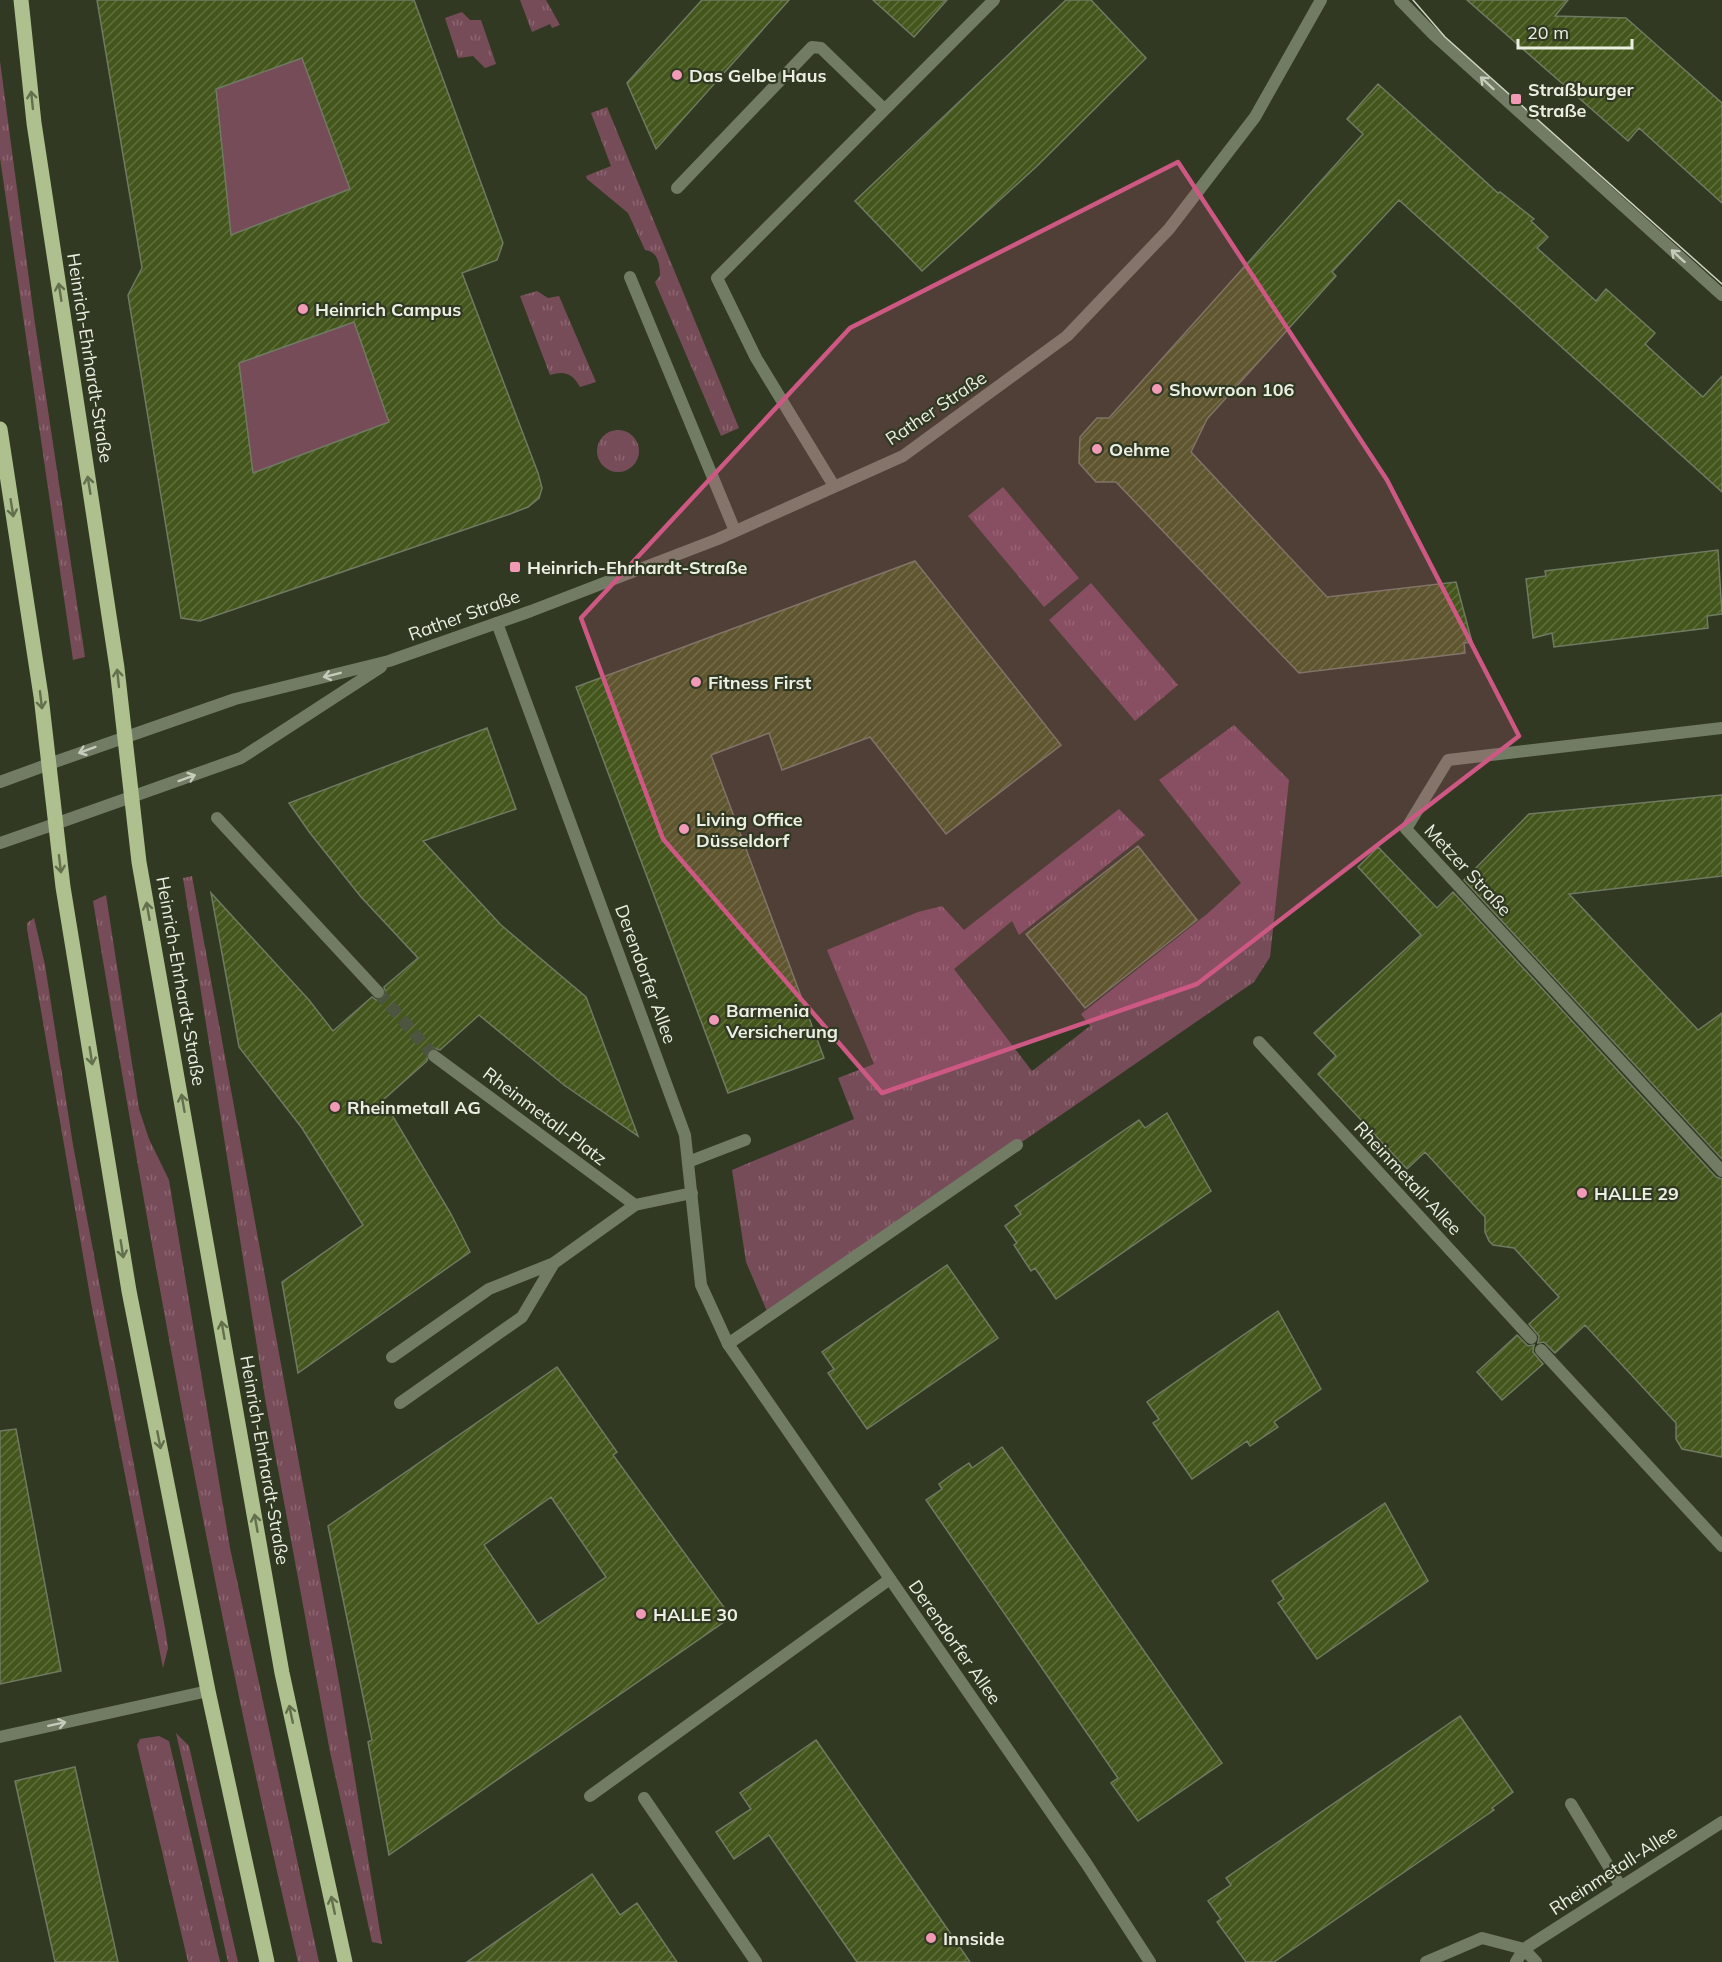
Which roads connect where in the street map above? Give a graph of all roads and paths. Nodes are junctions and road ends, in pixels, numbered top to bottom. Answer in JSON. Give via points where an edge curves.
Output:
{"nodes":[{"id":1,"x":21,"y":0,"type":"edge"},
{"id":2,"x":994,"y":0,"type":"edge"},
{"id":3,"x":1321,"y":0,"type":"edge"},
{"id":4,"x":1400,"y":0,"type":"edge"},
{"id":5,"x":884,"y":110,"type":"junction"},
{"id":6,"x":677,"y":188,"type":"dead end"},
{"id":7,"x":630,"y":277,"type":"dead end"},
{"id":8,"x":1722,"y":295,"type":"edge"},
{"id":9,"x":0,"y":429,"type":"edge"},
{"id":10,"x":834,"y":486,"type":"junction"},
{"id":11,"x":735,"y":531,"type":"junction"},
{"id":12,"x":497,"y":623,"type":"junction"},
{"id":13,"x":389,"y":661,"type":"junction"},
{"id":14,"x":1722,"y":728,"type":"edge"},
{"id":15,"x":124,"y":736,"type":"junction"},
{"id":16,"x":49,"y":764,"type":"junction"},
{"id":17,"x":0,"y":782,"type":"edge"},
{"id":18,"x":132,"y":798,"type":"junction"},
{"id":19,"x":216,"y":818,"type":"dead end"},
{"id":20,"x":55,"y":824,"type":"junction"},
{"id":21,"x":0,"y":843,"type":"edge"},
{"id":22,"x":378,"y":992,"type":"tunnel mouth"},
{"id":23,"x":1259,"y":1042,"type":"dead end"},
{"id":24,"x":434,"y":1056,"type":"tunnel mouth"},
{"id":25,"x":745,"y":1140,"type":"dead end"},
{"id":26,"x":1017,"y":1145,"type":"dead end"},
{"id":27,"x":688,"y":1162,"type":"junction"},
{"id":28,"x":1722,"y":1171,"type":"edge"},
{"id":29,"x":692,"y":1193,"type":"junction"},
{"id":30,"x":635,"y":1205,"type":"junction"},
{"id":31,"x":554,"y":1263,"type":"junction"},
{"id":32,"x":1531,"y":1338,"type":"dead end"},
{"id":33,"x":728,"y":1344,"type":"junction"},
{"id":34,"x":1541,"y":1350,"type":"dead end"},
{"id":35,"x":392,"y":1357,"type":"dead end"},
{"id":36,"x":400,"y":1403,"type":"dead end"},
{"id":37,"x":1722,"y":1546,"type":"edge"},
{"id":38,"x":890,"y":1579,"type":"junction"},
{"id":39,"x":208,"y":1691,"type":"junction"},
{"id":40,"x":0,"y":1737,"type":"edge"},
{"id":41,"x":590,"y":1796,"type":"dead end"},
{"id":42,"x":644,"y":1798,"type":"dead end"},
{"id":43,"x":1571,"y":1803,"type":"dead end"},
{"id":44,"x":1722,"y":1822,"type":"edge"},
{"id":45,"x":1621,"y":1887,"type":"junction"},
{"id":46,"x":1524,"y":1949,"type":"junction"},
{"id":47,"x":267,"y":1962,"type":"edge"},
{"id":48,"x":345,"y":1962,"type":"edge"},
{"id":49,"x":756,"y":1962,"type":"edge"},
{"id":50,"x":1150,"y":1962,"type":"edge"},
{"id":51,"x":1426,"y":1962,"type":"edge"},
{"id":52,"x":1516,"y":1962,"type":"edge"},
{"id":53,"x":1536,"y":1962,"type":"edge"}],
"edges":[{"from":15,"to":1,"type":"main road","name":"Heinrich-Ehrhardt-Straße","one_way":true,"via":[[34,123]]},
{"from":2,"to":5,"type":"street"},
{"from":3,"to":10,"type":"street","name":"Rather Straße","via":[[1255,117],[1168,229],[1067,336],[903,456]]},
{"from":8,"to":4,"type":"street","one_way":true},
{"from":5,"to":6,"type":"street","via":[[821,48],[812,47]]},
{"from":5,"to":10,"type":"street","via":[[717,278],[756,358]]},
{"from":7,"to":11,"type":"street"},
{"from":9,"to":16,"type":"main road","one_way":true},
{"from":10,"to":11,"type":"street","name":"Rather Straße"},
{"from":11,"to":12,"type":"street","name":"Rather Straße"},
{"from":12,"to":13,"type":"street","name":"Rather Straße"},
{"from":12,"to":27,"type":"street","name":"Derendorfer Allee","via":[[681,1124]]},
{"from":13,"to":15,"type":"street","name":"Rather Straße","one_way":true,"via":[[235,699]]},
{"from":18,"to":13,"type":"street","name":"Rather Straße","one_way":true,"via":[[241,758]]},
{"from":14,"to":28,"type":"street","name":"Metzer Straße","via":[[1448,760],[1406,830]]},
{"from":15,"to":16,"type":"street","name":"Rather Straße","one_way":true},
{"from":15,"to":18,"type":"main road","name":"Heinrich-Ehrhardt-Straße"},
{"from":16,"to":17,"type":"street","name":"Rather Straße"},
{"from":16,"to":20,"type":"main road"},
{"from":18,"to":20,"type":"street","name":"Rather Straße"},
{"from":48,"to":18,"type":"main road","name":"Heinrich-Ehrhardt-Straße","one_way":true,"via":[[282,1674],[139,861]]},
{"from":19,"to":22,"type":"street"},
{"from":20,"to":21,"type":"street","name":"Rather Straße"},
{"from":20,"to":39,"type":"main road","one_way":true,"via":[[129,1291]]},
{"from":23,"to":32,"type":"street","name":"Rheinmetall-Allee"},
{"from":24,"to":30,"type":"street","name":"Rheinmetall-Platz"},
{"from":25,"to":27,"type":"street"},
{"from":26,"to":33,"type":"street"},
{"from":27,"to":29,"type":"street","name":"Derendorfer Allee"},
{"from":29,"to":30,"type":"street"},
{"from":29,"to":33,"type":"street","name":"Derendorfer Allee","via":[[701,1285]]},
{"from":30,"to":31,"type":"street"},
{"from":31,"to":35,"type":"street","via":[[489,1289]]},
{"from":31,"to":36,"type":"street","via":[[522,1317]]},
{"from":33,"to":38,"type":"street","name":"Derendorfer Allee"},
{"from":34,"to":37,"type":"street"},
{"from":38,"to":41,"type":"street"},
{"from":38,"to":50,"type":"street","name":"Derendorfer Allee"},
{"from":40,"to":39,"type":"street","one_way":true},
{"from":39,"to":47,"type":"main road"},
{"from":42,"to":49,"type":"street"},
{"from":43,"to":45,"type":"street"},
{"from":44,"to":45,"type":"street","name":"Rheinmetall-Allee"},
{"from":45,"to":46,"type":"street","name":"Rheinmetall-Allee"},
{"from":46,"to":51,"type":"street","via":[[1482,1938]]},
{"from":46,"to":52,"type":"street"},
{"from":46,"to":53,"type":"street"}]}
